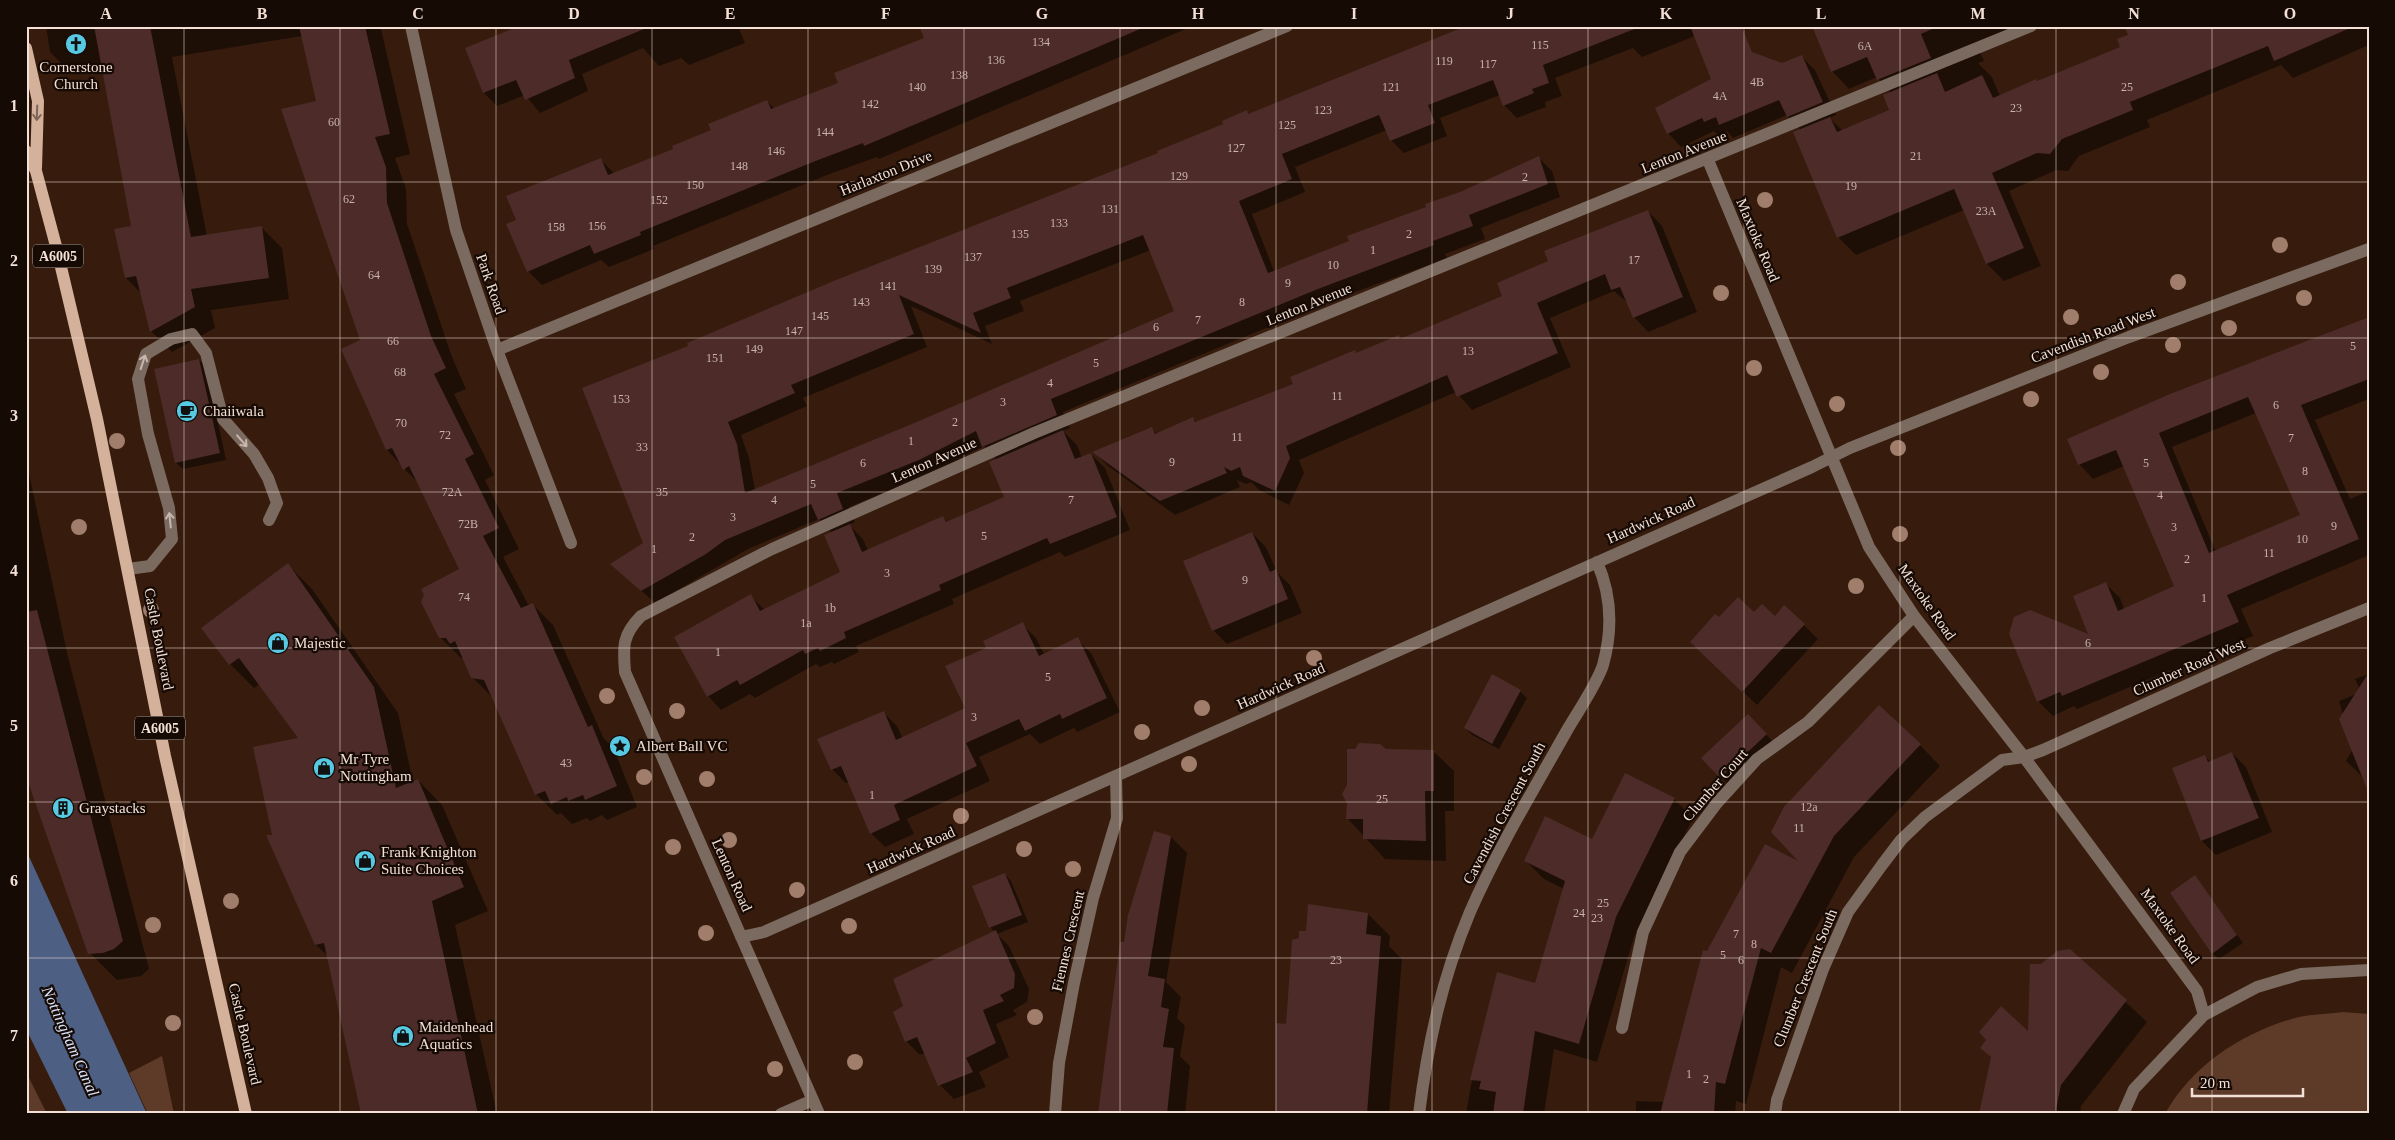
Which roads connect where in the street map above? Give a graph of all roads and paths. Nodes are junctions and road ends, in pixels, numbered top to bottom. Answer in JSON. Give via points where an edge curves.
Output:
{"nodes":[{"id":1,"x":411,"y":26,"type":"edge"},
{"id":2,"x":1287,"y":26,"type":"edge"},
{"id":3,"x":2031,"y":26,"type":"edge"},
{"id":4,"x":26,"y":48,"type":"edge"},
{"id":5,"x":26,"y":151,"type":"edge"},
{"id":6,"x":1708,"y":160,"type":"junction"},
{"id":7,"x":36,"y":171,"type":"junction"},
{"id":8,"x":2369,"y":249,"type":"edge"},
{"id":9,"x":497,"y":350,"type":"junction"},
{"id":10,"x":1831,"y":458,"type":"junction"},
{"id":11,"x":269,"y":520,"type":"dead end"},
{"id":12,"x":571,"y":543,"type":"dead end"},
{"id":13,"x":1597,"y":562,"type":"junction"},
{"id":14,"x":128,"y":569,"type":"junction"},
{"id":15,"x":2369,"y":608,"type":"edge"},
{"id":16,"x":1914,"y":616,"type":"junction"},
{"id":17,"x":623,"y":647,"type":"joint"},
{"id":18,"x":2024,"y":757,"type":"junction"},
{"id":19,"x":1116,"y":777,"type":"junction"},
{"id":20,"x":741,"y":937,"type":"junction"},
{"id":21,"x":2369,"y":970,"type":"edge"},
{"id":22,"x":2204,"y":1015,"type":"junction"},
{"id":23,"x":1622,"y":1028,"type":"dead end"},
{"id":24,"x":813,"y":1100,"type":"junction"},
{"id":25,"x":246,"y":1114,"type":"edge"},
{"id":26,"x":781,"y":1114,"type":"edge"},
{"id":27,"x":819,"y":1114,"type":"edge"},
{"id":28,"x":1055,"y":1114,"type":"edge"},
{"id":29,"x":1419,"y":1114,"type":"edge"},
{"id":30,"x":1775,"y":1114,"type":"edge"},
{"id":31,"x":2123,"y":1114,"type":"edge"}],
"edges":[{"from":1,"to":9,"type":"street","name":"Park Road","via":[[456,230]]},
{"from":2,"to":9,"type":"street","name":"Harlaxton Drive"},
{"from":3,"to":6,"type":"street","name":"Lenton Avenue"},
{"from":4,"to":7,"type":"main road","name":"Castle Boulevard","number":"A6005","one_way":true,"via":[[38,101]]},
{"from":5,"to":7,"type":"main road","name":"Castle Boulevard","number":"A6005"},
{"from":6,"to":10,"type":"street","name":"Maxtoke Road"},
{"from":6,"to":17,"type":"street","name":"Lenton Avenue","via":[[1034,434],[772,549],[641,616],[630,628]]},
{"from":7,"to":14,"type":"main road","name":"Castle Boulevard","number":"A6005","via":[[97,419]]},
{"from":8,"to":10,"type":"street","name":"Cavendish Road West","via":[[2129,337]]},
{"from":9,"to":12,"type":"street","name":"Park Road"},
{"from":10,"to":13,"type":"street","name":"Hardwick Road"},
{"from":10,"to":16,"type":"street","name":"Maxtoke Road","via":[[1869,547]]},
{"from":14,"to":11,"type":"street","one_way":true,"via":[[150,566],[172,539],[169,508],[148,434],[138,379],[146,354],[170,340],[192,334],[206,353],[223,419],[254,454],[268,478],[277,503]]},
{"from":13,"to":19,"type":"street","name":"Hardwick Road"},
{"from":13,"to":29,"type":"street","name":"Cavendish Crescent South","via":[[1606,583],[1611,618],[1603,666],[1494,859],[1470,913],[1444,980],[1425,1064]]},
{"from":14,"to":25,"type":"main road","name":"Castle Boulevard","number":"A6005","via":[[165,756]]},
{"from":15,"to":18,"type":"street","name":"Clumber Road West","via":[[2270,648]]},
{"from":16,"to":18,"type":"street","name":"Maxtoke Road"},
{"from":16,"to":23,"type":"street","name":"Clumber Court","via":[[1808,722],[1757,759],[1716,802],[1680,852],[1643,932]]},
{"from":17,"to":20,"type":"street","name":"Lenton Road","via":[[625,672],[632,690]]},
{"from":18,"to":22,"type":"street","name":"Maxtoke Road","via":[[2197,991]]},
{"from":18,"to":30,"type":"street","name":"Clumber Crescent South","via":[[2002,760],[1925,817],[1901,840],[1848,912],[1823,969],[1777,1100]]},
{"from":19,"to":20,"type":"street","name":"Hardwick Road","via":[[764,932]]},
{"from":19,"to":28,"type":"street","name":"Fiennes Crescent","via":[[1117,818],[1093,898],[1074,983],[1059,1063]]},
{"from":20,"to":24,"type":"street","name":"Lenton Road"},
{"from":21,"to":22,"type":"street","via":[[2301,974],[2257,987]]},
{"from":22,"to":31,"type":"street","via":[[2134,1089]]},
{"from":24,"to":26,"type":"street"},
{"from":24,"to":27,"type":"street","name":"Lenton Road"}]}
